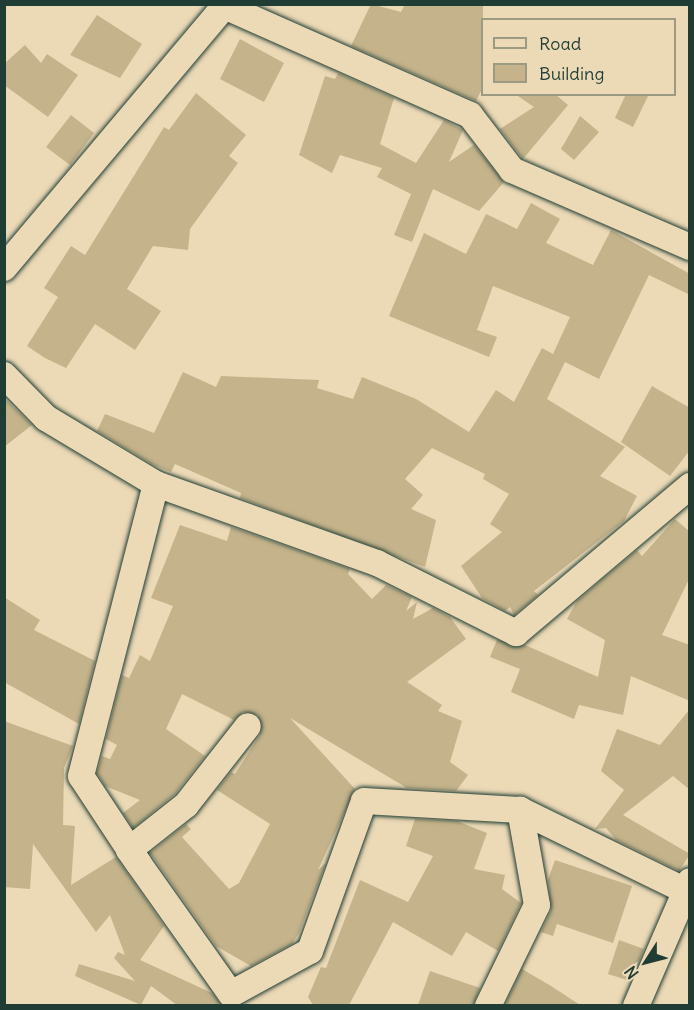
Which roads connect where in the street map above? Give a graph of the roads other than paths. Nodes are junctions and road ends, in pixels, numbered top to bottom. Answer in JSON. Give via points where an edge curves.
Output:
{"nodes":[{"id":1,"x":225,"y":5,"type":"edge"},
{"id":2,"x":690,"y":247,"type":"edge"},
{"id":3,"x":4,"y":268,"type":"edge"},
{"id":4,"x":4,"y":375,"type":"edge"},
{"id":5,"x":156,"y":484,"type":"junction"},
{"id":6,"x":690,"y":486,"type":"edge"},
{"id":7,"x":679,"y":510,"type":"edge"},
{"id":8,"x":248,"y":726,"type":"dead end"},
{"id":9,"x":520,"y":810,"type":"junction"},
{"id":10,"x":129,"y":850,"type":"junction"},
{"id":11,"x":688,"y":888,"type":"edge"},
{"id":12,"x":232,"y":1000,"type":"edge"},
{"id":13,"x":488,"y":1005,"type":"edge"},
{"id":14,"x":636,"y":1005,"type":"edge"}],
"edges":[{"from":1,"to":2,"type":"street","via":[[470,115],[512,170]]},
{"from":1,"to":3,"type":"street"},
{"from":4,"to":5,"type":"street","via":[[46,418]]},
{"from":5,"to":7,"type":"street","via":[[377,563],[516,633]]},
{"from":5,"to":10,"type":"street","via":[[81,776]]},
{"from":6,"to":7,"type":"street"},
{"from":8,"to":10,"type":"street","via":[[186,805]]},
{"from":9,"to":11,"type":"street"},
{"from":9,"to":12,"type":"street","via":[[364,801],[310,951]]},
{"from":9,"to":13,"type":"street","via":[[537,905]]},
{"from":10,"to":12,"type":"street"},
{"from":11,"to":14,"type":"street"}]}
